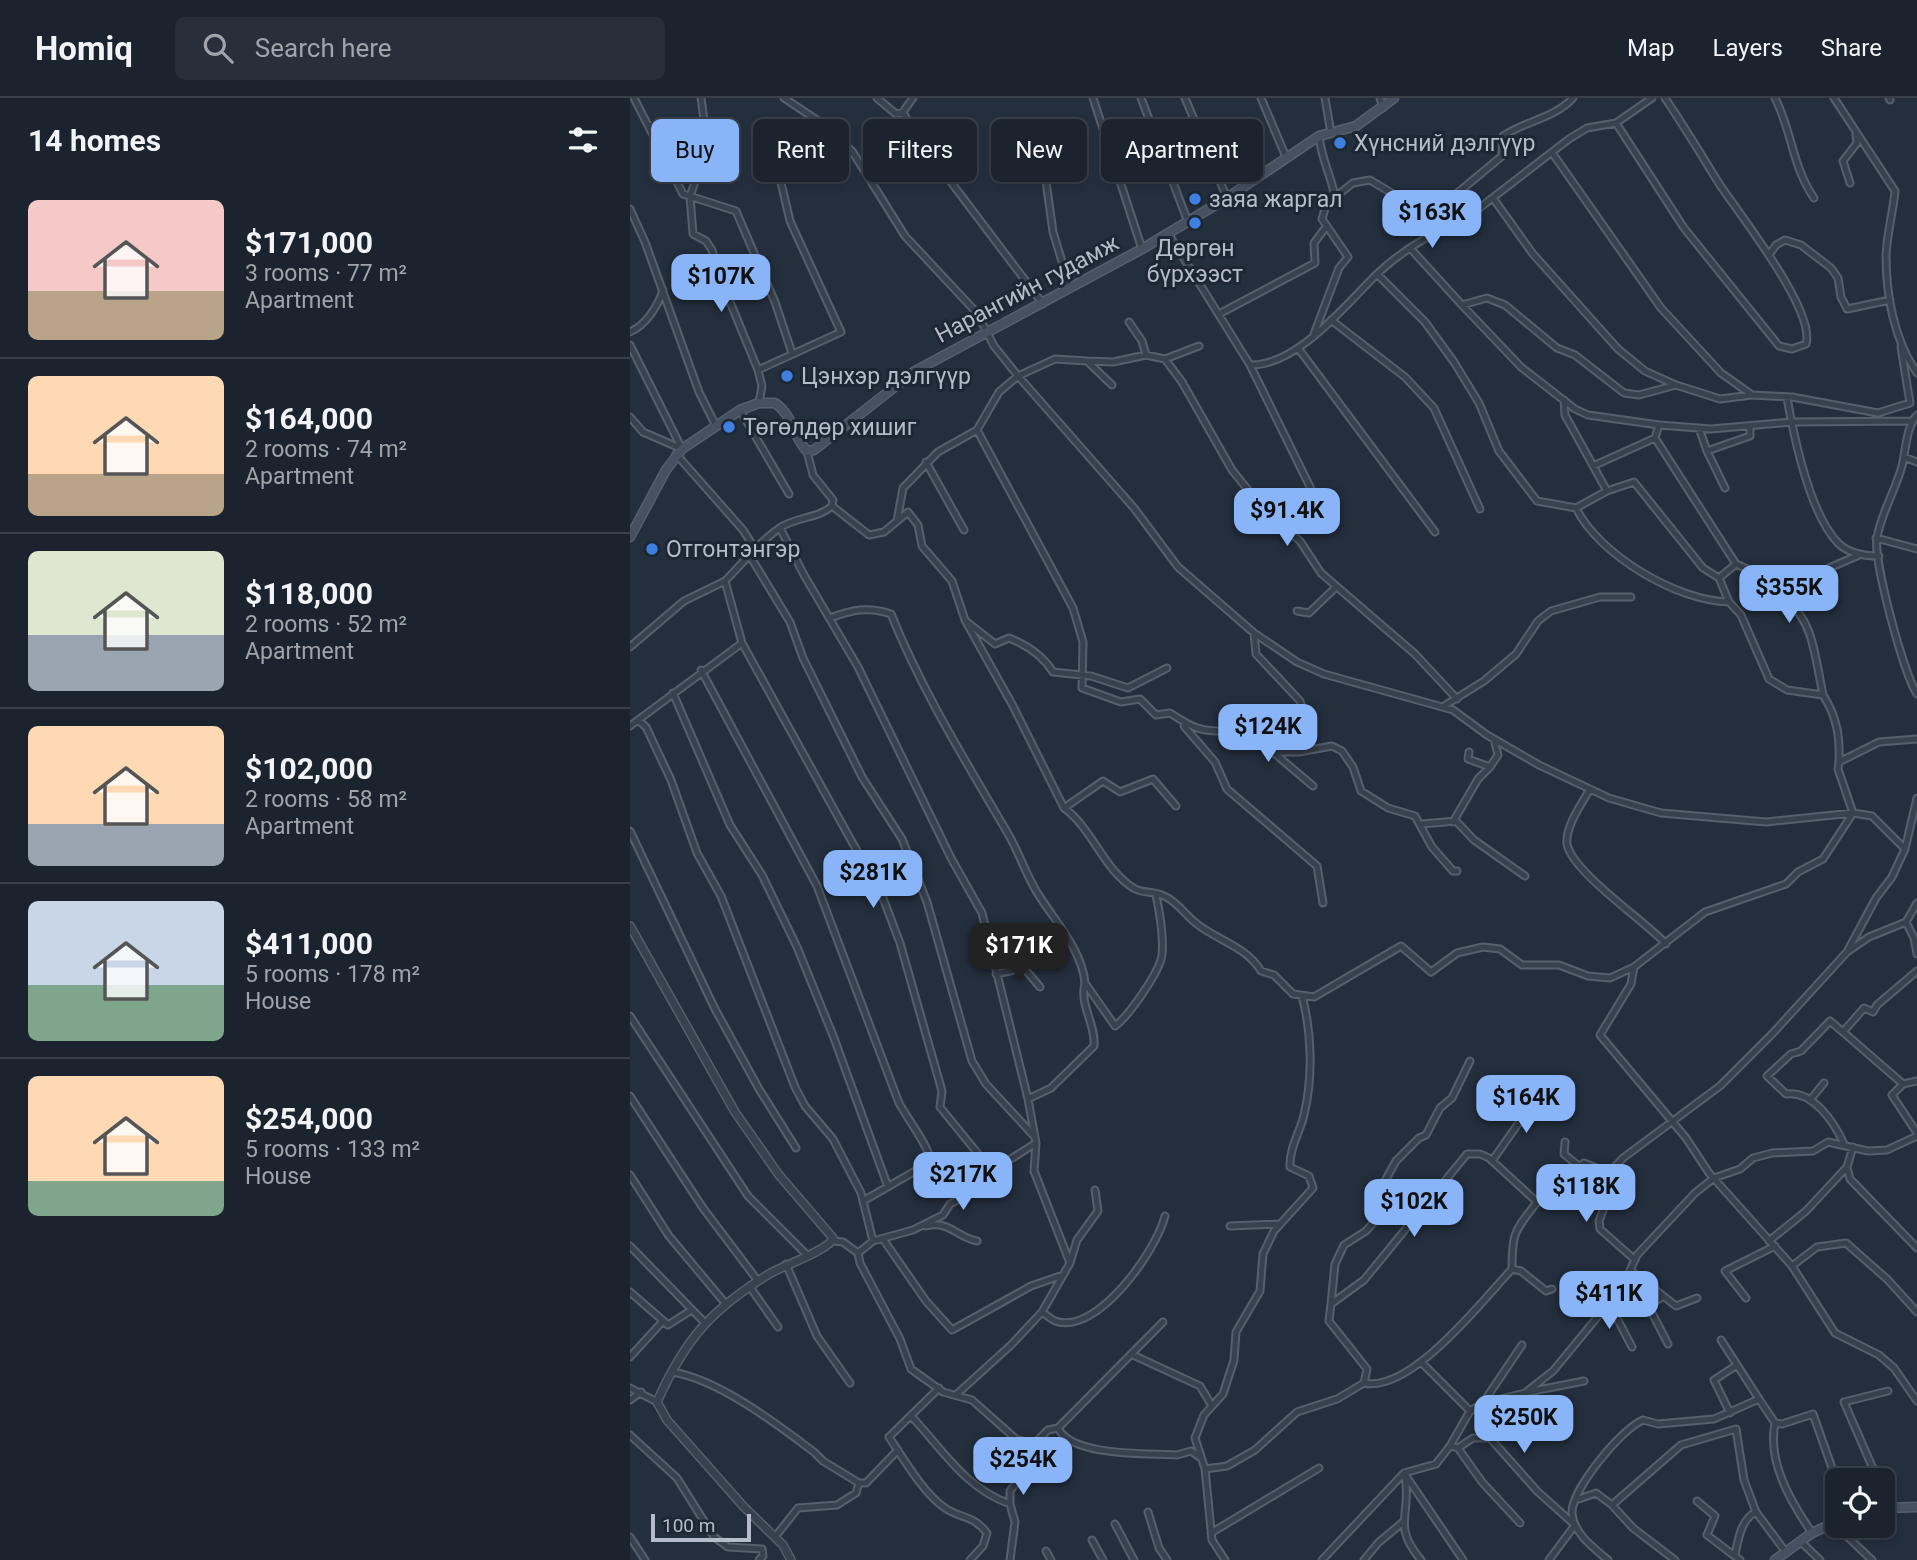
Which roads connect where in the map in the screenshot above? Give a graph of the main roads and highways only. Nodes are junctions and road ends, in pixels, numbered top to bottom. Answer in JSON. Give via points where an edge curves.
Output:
{"nodes":[{"id":1,"x":1394,"y":98,"type":"edge"},
{"id":2,"x":630,"y":537,"type":"edge"},
{"id":3,"x":1917,"y":1507,"type":"edge"},
{"id":4,"x":1895,"y":1508,"type":"edge"},
{"id":5,"x":1825,"y":1527,"type":"edge"},
{"id":6,"x":1774,"y":1560,"type":"edge"}],
"edges":[{"from":1,"to":2,"type":"main road","name":"Нарангийн гудамж","via":[[1356,126],[1319,136],[1142,249],[915,371],[823,445],[807,451],[784,409],[775,403],[740,410],[679,452]]},
{"from":3,"to":4,"type":"main road"},
{"from":5,"to":6,"type":"main road"}]}
